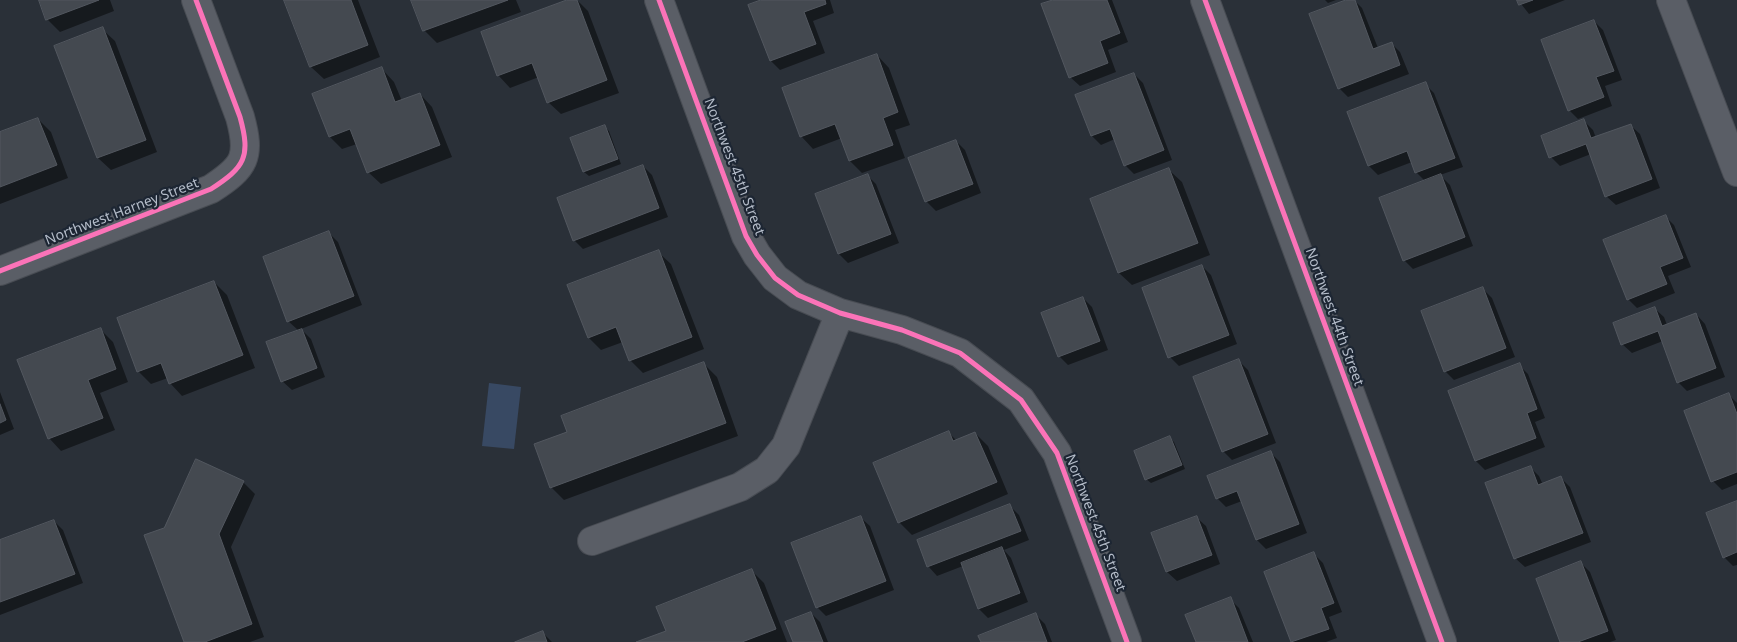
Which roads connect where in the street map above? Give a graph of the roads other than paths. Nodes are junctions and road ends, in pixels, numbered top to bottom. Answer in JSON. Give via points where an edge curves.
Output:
{"nodes":[{"id":1,"x":196,"y":0,"type":"edge"},
{"id":2,"x":659,"y":0,"type":"edge"},
{"id":3,"x":1205,"y":0,"type":"edge"},
{"id":4,"x":1671,"y":0,"type":"edge"},
{"id":5,"x":1737,"y":172,"type":"edge"},
{"id":6,"x":0,"y":271,"type":"edge"},
{"id":7,"x":840,"y":313,"type":"junction"},
{"id":8,"x":592,"y":541,"type":"dead end"},
{"id":9,"x":1127,"y":642,"type":"edge"},
{"id":10,"x":1442,"y":642,"type":"edge"}],
"edges":[{"from":1,"to":6,"type":"street","name":"Northwest Harney Street","via":[[240,117],[245,136],[243,161],[232,176],[211,189]]},
{"from":2,"to":7,"type":"street","name":"Northwest 45th Street","via":[[746,236],[775,278],[798,295]]},
{"from":3,"to":10,"type":"street","name":"Northwest 44th Street"},
{"from":4,"to":5,"type":"street"},
{"from":7,"to":8,"type":"street","via":[[786,446],[766,470],[740,488]]},
{"from":7,"to":9,"type":"street","name":"Northwest 45th Street","via":[[902,330],[960,353],[1021,400],[1057,453]]}]}
